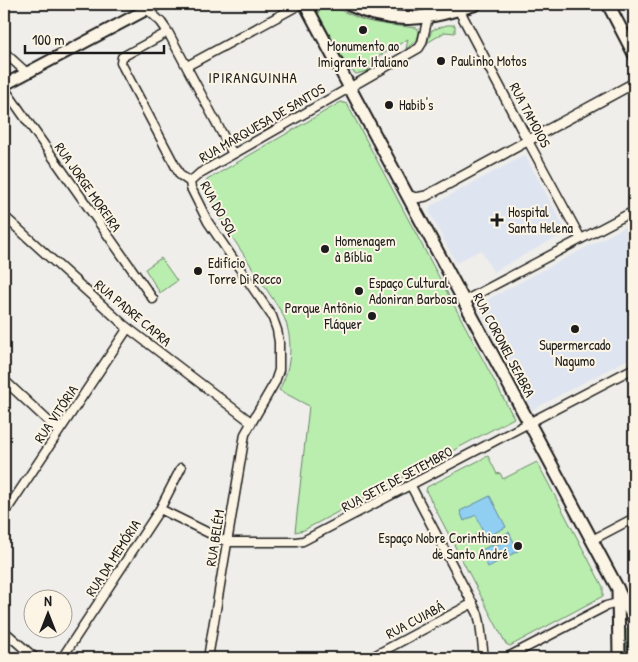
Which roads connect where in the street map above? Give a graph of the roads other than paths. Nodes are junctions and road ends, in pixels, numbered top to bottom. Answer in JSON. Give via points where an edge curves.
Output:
{"nodes":[{"id":1,"x":157,"y":4,"type":"edge"},
{"id":2,"x":301,"y":4,"type":"edge"},
{"id":3,"x":305,"y":4,"type":"edge"},
{"id":4,"x":349,"y":4,"type":"edge"},
{"id":5,"x":475,"y":4,"type":"edge"},
{"id":6,"x":608,"y":4,"type":"edge"},
{"id":7,"x":144,"y":6,"type":"edge"},
{"id":8,"x":457,"y":6,"type":"edge"},
{"id":9,"x":428,"y":17,"type":"junction"},
{"id":10,"x":168,"y":32,"type":"junction"},
{"id":11,"x":4,"y":52,"type":"edge"},
{"id":12,"x":634,"y":54,"type":"edge"},
{"id":13,"x":187,"y":66,"type":"junction"},
{"id":14,"x":27,"y":73,"type":"junction"},
{"id":15,"x":634,"y":83,"type":"edge"},
{"id":16,"x":4,"y":87,"type":"edge"},
{"id":17,"x":350,"y":88,"type":"junction"},
{"id":18,"x":528,"y":140,"type":"junction"},
{"id":19,"x":233,"y":154,"type":"junction"},
{"id":20,"x":190,"y":182,"type":"junction"},
{"id":21,"x":407,"y":195,"type":"junction"},
{"id":22,"x":426,"y":196,"type":"junction"},
{"id":23,"x":634,"y":211,"type":"edge"},
{"id":24,"x":4,"y":216,"type":"edge"},
{"id":25,"x":420,"y":219,"type":"junction"},
{"id":26,"x":581,"y":239,"type":"junction"},
{"id":27,"x":153,"y":300,"type":"dead end"},
{"id":28,"x":464,"y":301,"type":"junction"},
{"id":29,"x":128,"y":328,"type":"junction"},
{"id":30,"x":634,"y":368,"type":"edge"},
{"id":31,"x":4,"y":380,"type":"edge"},
{"id":32,"x":251,"y":422,"type":"junction"},
{"id":33,"x":529,"y":423,"type":"junction"},
{"id":34,"x":59,"y":431,"type":"junction"},
{"id":35,"x":181,"y":468,"type":"dead end"},
{"id":36,"x":411,"y":486,"type":"junction"},
{"id":37,"x":160,"y":509,"type":"junction"},
{"id":38,"x":4,"y":514,"type":"edge"},
{"id":39,"x":634,"y":518,"type":"edge"},
{"id":40,"x":592,"y":540,"type":"junction"},
{"id":41,"x":227,"y":542,"type":"junction"},
{"id":42,"x":618,"y":589,"type":"junction"},
{"id":43,"x":472,"y":603,"type":"junction"},
{"id":44,"x":618,"y":603,"type":"junction"},
{"id":45,"x":634,"y":620,"type":"edge"},
{"id":46,"x":4,"y":631,"type":"edge"},
{"id":47,"x":35,"y":658,"type":"edge"},
{"id":48,"x":62,"y":658,"type":"edge"},
{"id":49,"x":208,"y":658,"type":"edge"},
{"id":50,"x":370,"y":658,"type":"edge"},
{"id":51,"x":484,"y":658,"type":"edge"},
{"id":52,"x":506,"y":658,"type":"edge"},
{"id":53,"x":620,"y":658,"type":"edge"}],
"edges":[{"from":1,"to":7,"type":"main road"},
{"from":2,"to":13,"type":"street"},
{"from":3,"to":17,"type":"main road","name":"RUA CORONEL SEABRA"},
{"from":4,"to":9,"type":"highway","via":[[386,16]]},
{"from":5,"to":8,"type":"highway"},
{"from":6,"to":12,"type":"main road"},
{"from":7,"to":10,"type":"street"},
{"from":7,"to":14,"type":"main road"},
{"from":8,"to":9,"type":"highway"},
{"from":8,"to":18,"type":"street","name":"RUA TAMOIOS"},
{"from":9,"to":17,"type":"street","name":"RUA MARQUESA DE SANTOS","via":[[419,48]]},
{"from":10,"to":13,"type":"street"},
{"from":10,"to":20,"type":"street","name":"RUA DO SOL","via":[[122,57],[121,61],[180,175]]},
{"from":11,"to":14,"type":"street"},
{"from":13,"to":19,"type":"street"},
{"from":14,"to":16,"type":"main road"},
{"from":15,"to":18,"type":"street"},
{"from":16,"to":27,"type":"street","name":"RUA JORGE MOREIRA"},
{"from":17,"to":19,"type":"street","name":"RUA MARQUESA DE SANTOS"},
{"from":17,"to":21,"type":"main road","name":"RUA CORONEL SEABRA"},
{"from":18,"to":22,"type":"street"},
{"from":18,"to":26,"type":"street","name":"RUA TAMOIOS"},
{"from":19,"to":20,"type":"street","name":"RUA MARQUESA DE SANTOS","via":[[194,176]]},
{"from":20,"to":32,"type":"street","name":"RUA DO SOL","via":[[208,222],[269,312],[277,330],[280,353],[277,377]]},
{"from":21,"to":22,"type":"street","via":[[416,198]]},
{"from":21,"to":25,"type":"main road","name":"RUA CORONEL SEABRA"},
{"from":22,"to":25,"type":"street","via":[[420,206]]},
{"from":23,"to":26,"type":"street"},
{"from":24,"to":29,"type":"street","name":"RUA PADRE CAPRA"},
{"from":25,"to":28,"type":"main road","name":"RUA CORONEL SEABRA"},
{"from":26,"to":28,"type":"street"},
{"from":28,"to":33,"type":"main road","name":"RUA CORONEL SEABRA"},
{"from":29,"to":32,"type":"street","name":"RUA PADRE CAPRA"},
{"from":29,"to":34,"type":"street","name":"RUA VITÓRIA"},
{"from":30,"to":33,"type":"street","name":"RUA SETE DE SETEMBRO"},
{"from":31,"to":34,"type":"street"},
{"from":32,"to":41,"type":"street","name":"RUA BELÉM","via":[[246,434]]},
{"from":33,"to":36,"type":"street","name":"RUA SETE DE SETEMBRO"},
{"from":33,"to":40,"type":"main road","name":"RUA CORONEL SEABRA"},
{"from":34,"to":38,"type":"street","name":"RUA VITÓRIA"},
{"from":35,"to":37,"type":"street","name":"RUA DA MEMÓRIA"},
{"from":36,"to":41,"type":"street","name":"RUA SETE DE SETEMBRO","via":[[303,541]]},
{"from":36,"to":43,"type":"street"},
{"from":37,"to":41,"type":"street","name":"RUA SETE DE SETEMBRO"},
{"from":37,"to":48,"type":"street","name":"RUA DA MEMÓRIA"},
{"from":39,"to":40,"type":"street"},
{"from":40,"to":42,"type":"main road","name":"RUA CORONEL SEABRA"},
{"from":41,"to":49,"type":"street","name":"RUA BELÉM"},
{"from":42,"to":44,"type":"main road"},
{"from":42,"to":45,"type":"main road","name":"RUA CORONEL SEABRA"},
{"from":43,"to":50,"type":"street","name":"RUA CUIABÁ"},
{"from":43,"to":51,"type":"street","via":[[480,623]]},
{"from":44,"to":52,"type":"street","via":[[606,606]]},
{"from":44,"to":53,"type":"main road"},
{"from":46,"to":47,"type":"street"}]}
